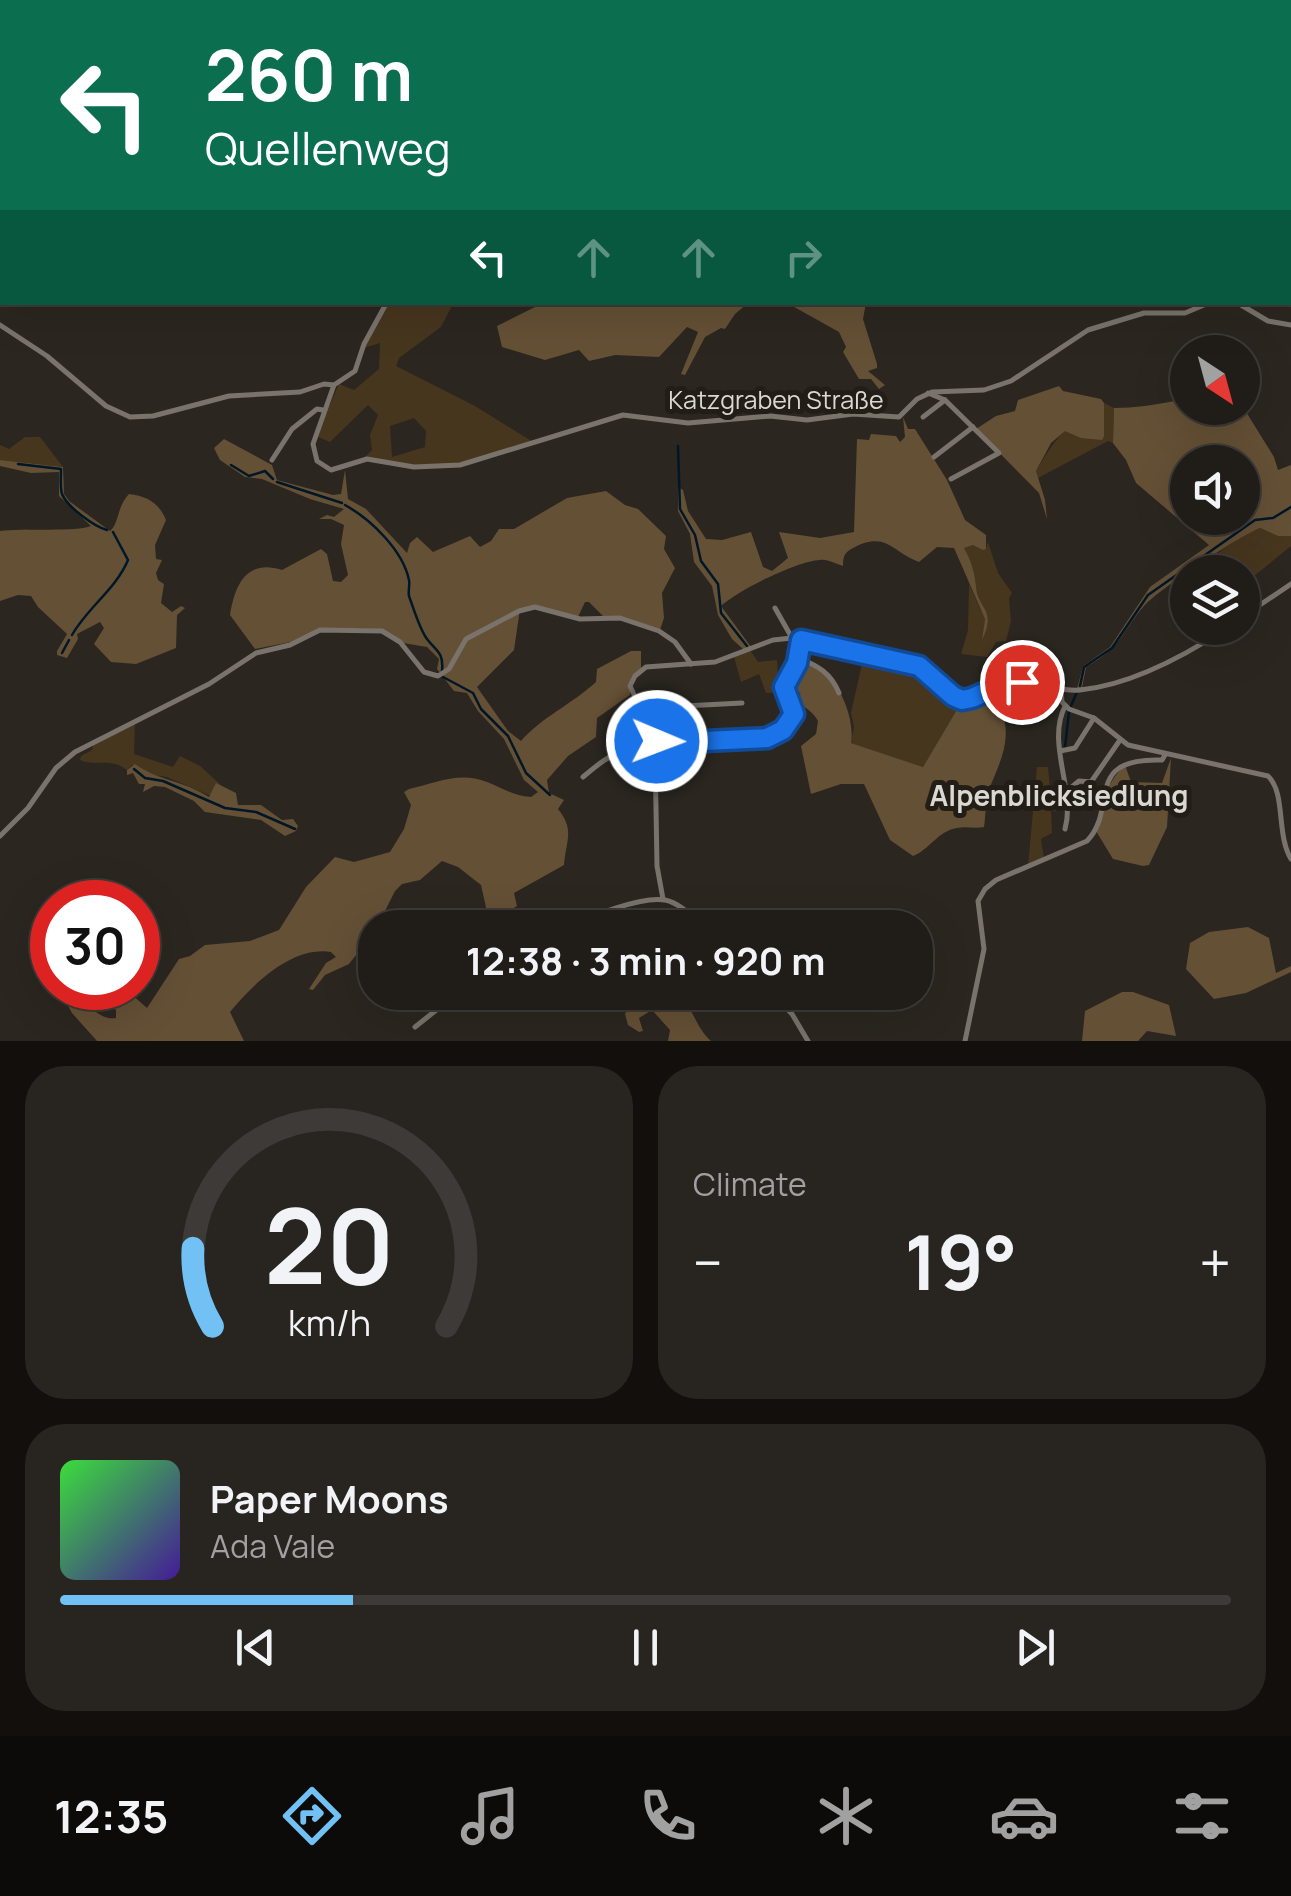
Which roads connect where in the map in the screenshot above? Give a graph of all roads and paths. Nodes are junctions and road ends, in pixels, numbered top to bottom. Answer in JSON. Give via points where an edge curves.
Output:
{"nodes":[{"id":1,"x":385,"y":305,"type":"edge"},
{"id":2,"x":1203,"y":305,"type":"edge"},
{"id":3,"x":1241,"y":305,"type":"edge"},
{"id":4,"x":1291,"y":324,"type":"edge"},
{"id":5,"x":0,"y":325,"type":"edge"},
{"id":6,"x":334,"y":385,"type":"junction"},
{"id":7,"x":928,"y":394,"type":"junction"},
{"id":8,"x":945,"y":400,"type":"junction"},
{"id":9,"x":323,"y":410,"type":"junction"},
{"id":10,"x":924,"y":417,"type":"dead end"},
{"id":11,"x":973,"y":427,"type":"junction"},
{"id":12,"x":934,"y":457,"type":"dead end"},
{"id":13,"x":272,"y":460,"type":"dead end"},
{"id":14,"x":950,"y":480,"type":"dead end"},
{"id":15,"x":1291,"y":584,"type":"edge"},
{"id":16,"x":1260,"y":605,"type":"edge"},
{"id":17,"x":774,"y":608,"type":"dead end"},
{"id":18,"x":792,"y":638,"type":"junction"},
{"id":19,"x":801,"y":640,"type":"junction"},
{"id":20,"x":1198,"y":645,"type":"edge"},
{"id":21,"x":799,"y":658,"type":"junction"},
{"id":22,"x":691,"y":664,"type":"junction"},
{"id":23,"x":1061,"y":690,"type":"junction"},
{"id":24,"x":838,"y":693,"type":"dead end"},
{"id":25,"x":742,"y":703,"type":"dead end"},
{"id":26,"x":643,"y":704,"type":"junction"},
{"id":27,"x":1065,"y":706,"type":"junction"},
{"id":28,"x":664,"y":707,"type":"junction"},
{"id":29,"x":1094,"y":718,"type":"junction"},
{"id":30,"x":621,"y":725,"type":"dead end"},
{"id":31,"x":1120,"y":740,"type":"junction"},
{"id":32,"x":655,"y":746,"type":"junction"},
{"id":33,"x":1060,"y":752,"type":"junction"},
{"id":34,"x":1166,"y":755,"type":"junction"},
{"id":35,"x":583,"y":777,"type":"dead end"},
{"id":36,"x":1067,"y":790,"type":"junction"},
{"id":37,"x":1065,"y":829,"type":"dead end"},
{"id":38,"x":0,"y":836,"type":"edge"},
{"id":39,"x":1291,"y":860,"type":"edge"},
{"id":40,"x":663,"y":899,"type":"junction"},
{"id":41,"x":611,"y":910,"type":"edge"},
{"id":42,"x":683,"y":910,"type":"edge"},
{"id":43,"x":436,"y":1010,"type":"edge"},
{"id":44,"x":789,"y":1010,"type":"edge"},
{"id":45,"x":415,"y":1027,"type":"dead end"},
{"id":46,"x":808,"y":1041,"type":"edge"},
{"id":47,"x":966,"y":1041,"type":"edge"}],
"edges":[{"from":1,"to":6,"type":"street","via":[[355,371]]},
{"from":2,"to":7,"type":"street","name":"Katzgraben Straße","via":[[1180,314],[1139,314],[1080,334],[1000,386]]},
{"from":3,"to":4,"type":"street","via":[[1268,321]]},
{"from":5,"to":6,"type":"street","via":[[130,417],[230,396]]},
{"from":6,"to":9,"type":"street"},
{"from":7,"to":8,"type":"street"},
{"from":7,"to":9,"type":"street","name":"Katzgraben Straße","via":[[896,418],[770,416],[688,424],[623,415],[460,464],[367,460],[336,470],[314,454]]},
{"from":8,"to":10,"type":"street"},
{"from":8,"to":11,"type":"street"},
{"from":9,"to":13,"type":"street","via":[[292,429]]},
{"from":11,"to":12,"type":"street"},
{"from":11,"to":14,"type":"street","via":[[999,453]]},
{"from":15,"to":16,"type":"street"},
{"from":17,"to":18,"type":"street"},
{"from":18,"to":19,"type":"street"},
{"from":18,"to":22,"type":"street"},
{"from":19,"to":21,"type":"street"},
{"from":19,"to":23,"type":"street","via":[[919,666],[962,700],[1016,683]]},
{"from":20,"to":23,"type":"street","via":[[1163,665],[1092,688]]},
{"from":21,"to":24,"type":"street","via":[[825,671]]},
{"from":21,"to":32,"type":"street","via":[[784,687],[794,714],[779,733]]},
{"from":22,"to":26,"type":"street","via":[[639,671],[630,686]]},
{"from":22,"to":38,"type":"street","via":[[659,630],[540,607],[466,639],[450,669],[438,676],[424,672],[382,631],[320,630],[256,652],[209,684],[67,757]]},
{"from":23,"to":27,"type":"street"},
{"from":25,"to":28,"type":"street"},
{"from":26,"to":28,"type":"street"},
{"from":26,"to":30,"type":"street","via":[[634,721]]},
{"from":27,"to":29,"type":"street"},
{"from":27,"to":33,"type":"street"},
{"from":28,"to":32,"type":"street"},
{"from":29,"to":31,"type":"street"},
{"from":29,"to":33,"type":"street","via":[[1075,748]]},
{"from":31,"to":34,"type":"street"},
{"from":31,"to":36,"type":"street","via":[[1091,782]]},
{"from":32,"to":35,"type":"street","via":[[613,756]]},
{"from":32,"to":40,"type":"street"},
{"from":33,"to":36,"type":"street"},
{"from":34,"to":39,"type":"street","via":[[1271,779]]},
{"from":34,"to":47,"type":"street","via":[[1121,767],[1104,793],[1091,838],[996,880],[981,895],[984,949]]},
{"from":36,"to":37,"type":"street"},
{"from":40,"to":41,"type":"street"},
{"from":40,"to":42,"type":"street"},
{"from":43,"to":45,"type":"street"},
{"from":44,"to":46,"type":"street"}]}
